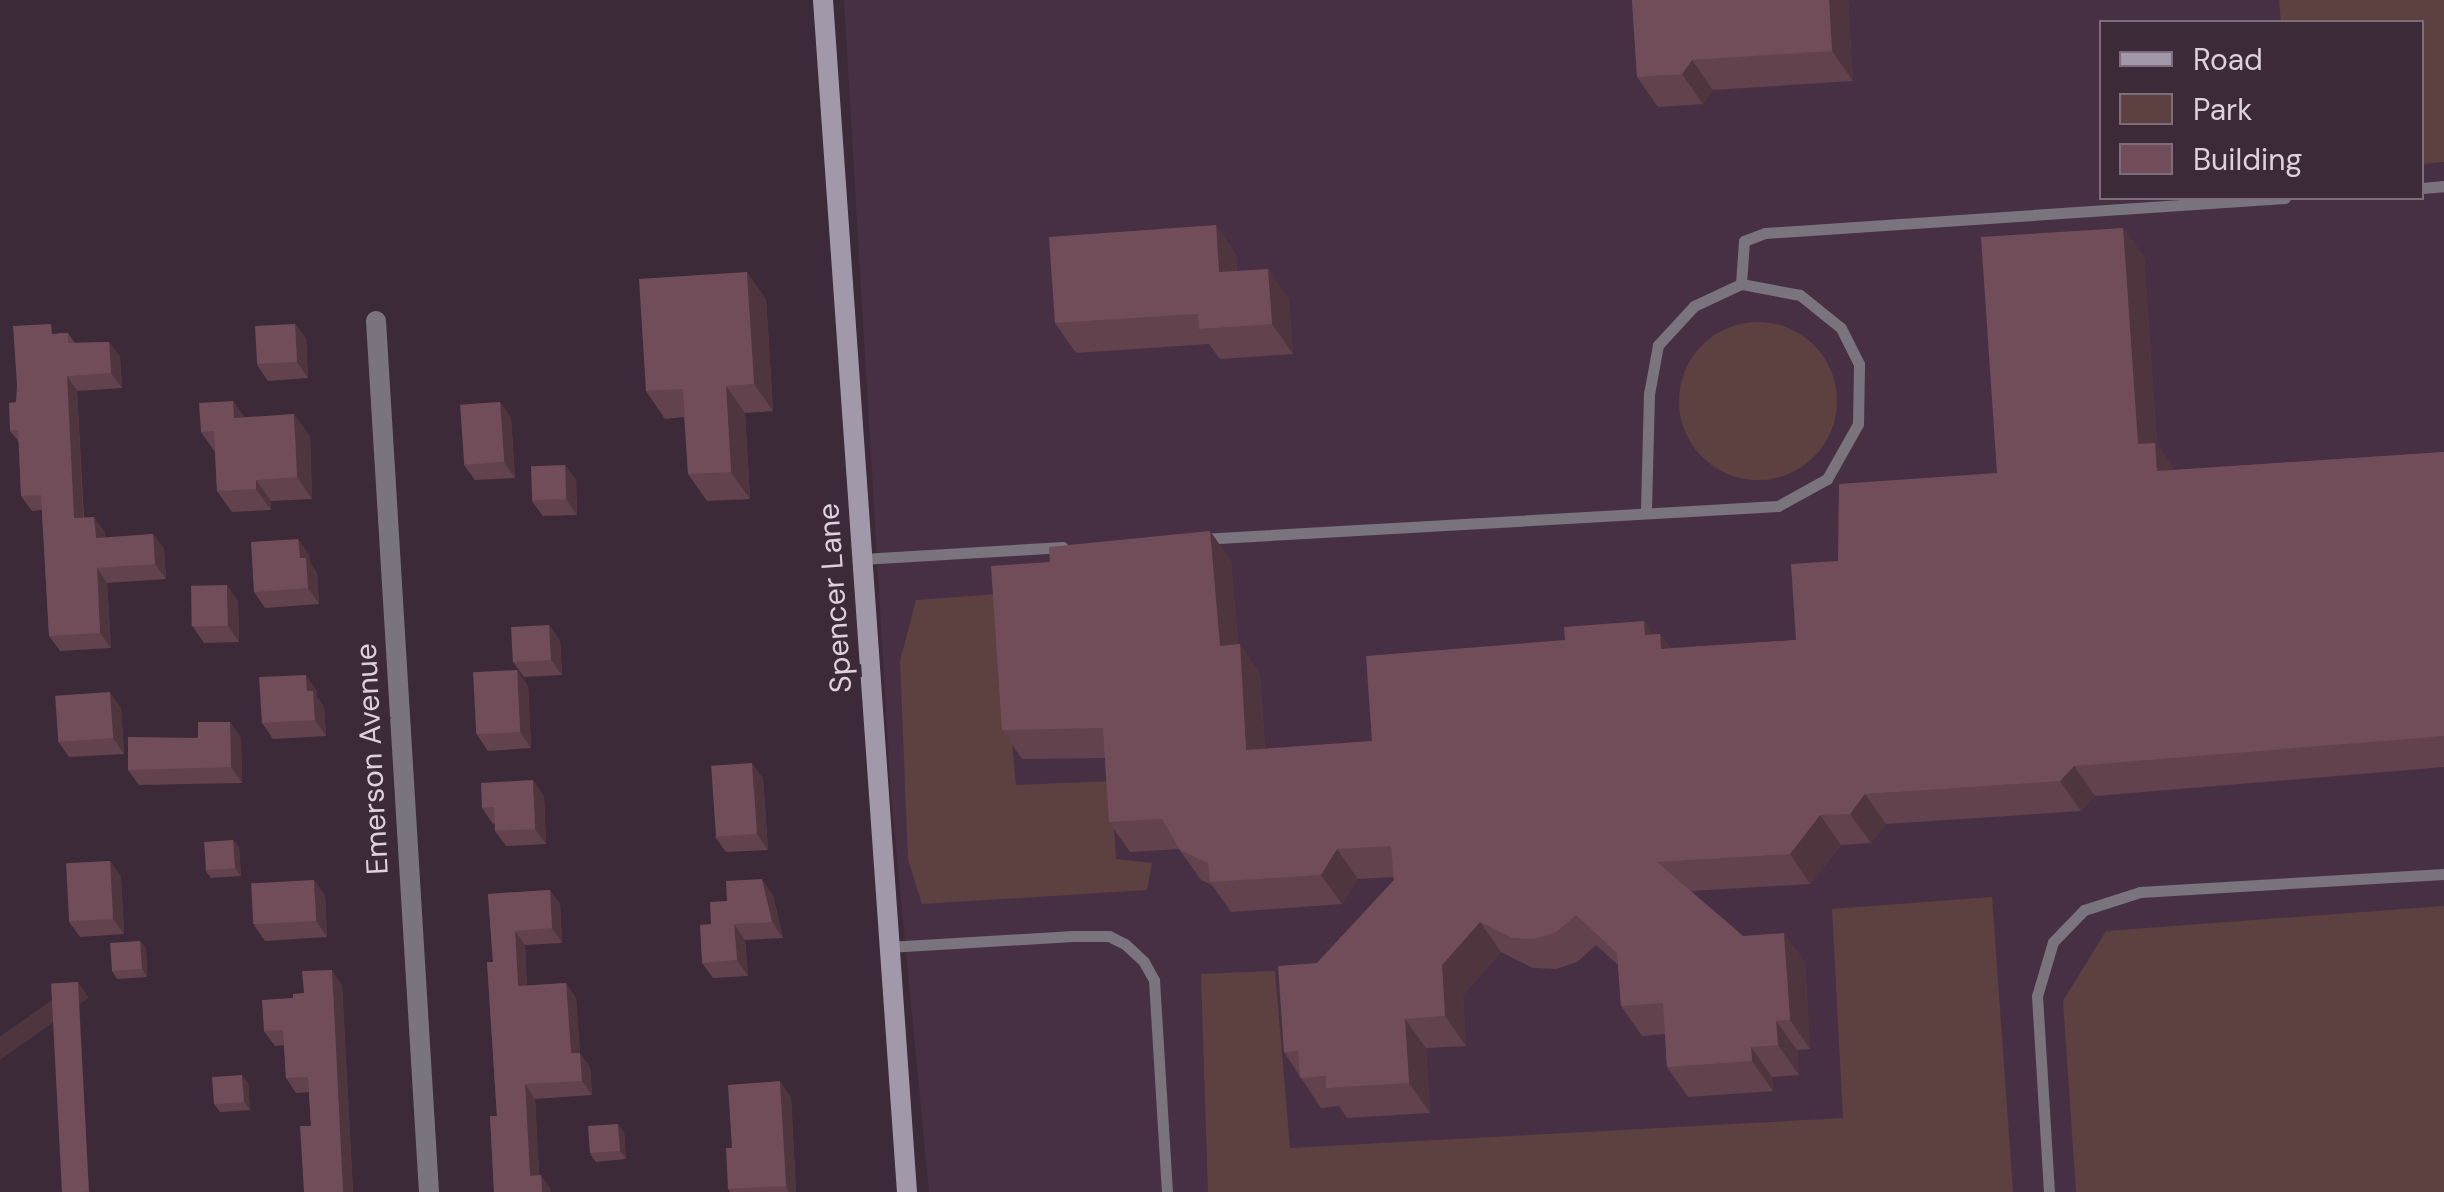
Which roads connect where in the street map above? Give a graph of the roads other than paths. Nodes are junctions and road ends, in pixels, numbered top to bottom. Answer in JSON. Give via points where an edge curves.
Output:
{"nodes":[{"id":1,"x":823,"y":0,"type":"edge"},
{"id":2,"x":2254,"y":200,"type":"edge"},
{"id":3,"x":1741,"y":284,"type":"junction"},
{"id":4,"x":376,"y":322,"type":"dead end"},
{"id":5,"x":1646,"y":512,"type":"junction"},
{"id":6,"x":1178,"y":540,"type":"edge"},
{"id":7,"x":1079,"y":546,"type":"edge"},
{"id":8,"x":862,"y":558,"type":"junction"},
{"id":9,"x":2444,"y":874,"type":"edge"},
{"id":10,"x":888,"y":947,"type":"junction"},
{"id":11,"x":429,"y":1192,"type":"edge"},
{"id":12,"x":906,"y":1192,"type":"edge"},
{"id":13,"x":1167,"y":1192,"type":"edge"},
{"id":14,"x":2049,"y":1192,"type":"edge"}],
"edges":[{"from":1,"to":8,"type":"street","name":"Spencer Lane"},
{"from":2,"to":3,"type":"lane","via":[[1765,233],[1744,241]]},
{"from":3,"to":5,"type":"lane","via":[[1694,306],[1658,345],[1649,394]]},
{"from":3,"to":5,"type":"lane","via":[[1800,294],[1841,328],[1858,364],[1858,424],[1827,479],[1778,506]]},
{"from":4,"to":11,"type":"street","name":"Emerson Avenue"},
{"from":5,"to":6,"type":"lane"},
{"from":7,"to":8,"type":"lane"},
{"from":8,"to":10,"type":"street","name":"Spencer Lane"},
{"from":9,"to":14,"type":"lane","via":[[2140,892],[2084,910],[2054,942],[2037,996]]},
{"from":10,"to":12,"type":"street","name":"Spencer Lane"},
{"from":10,"to":13,"type":"lane","via":[[1108,936],[1144,962],[1157,1000]]}]}
